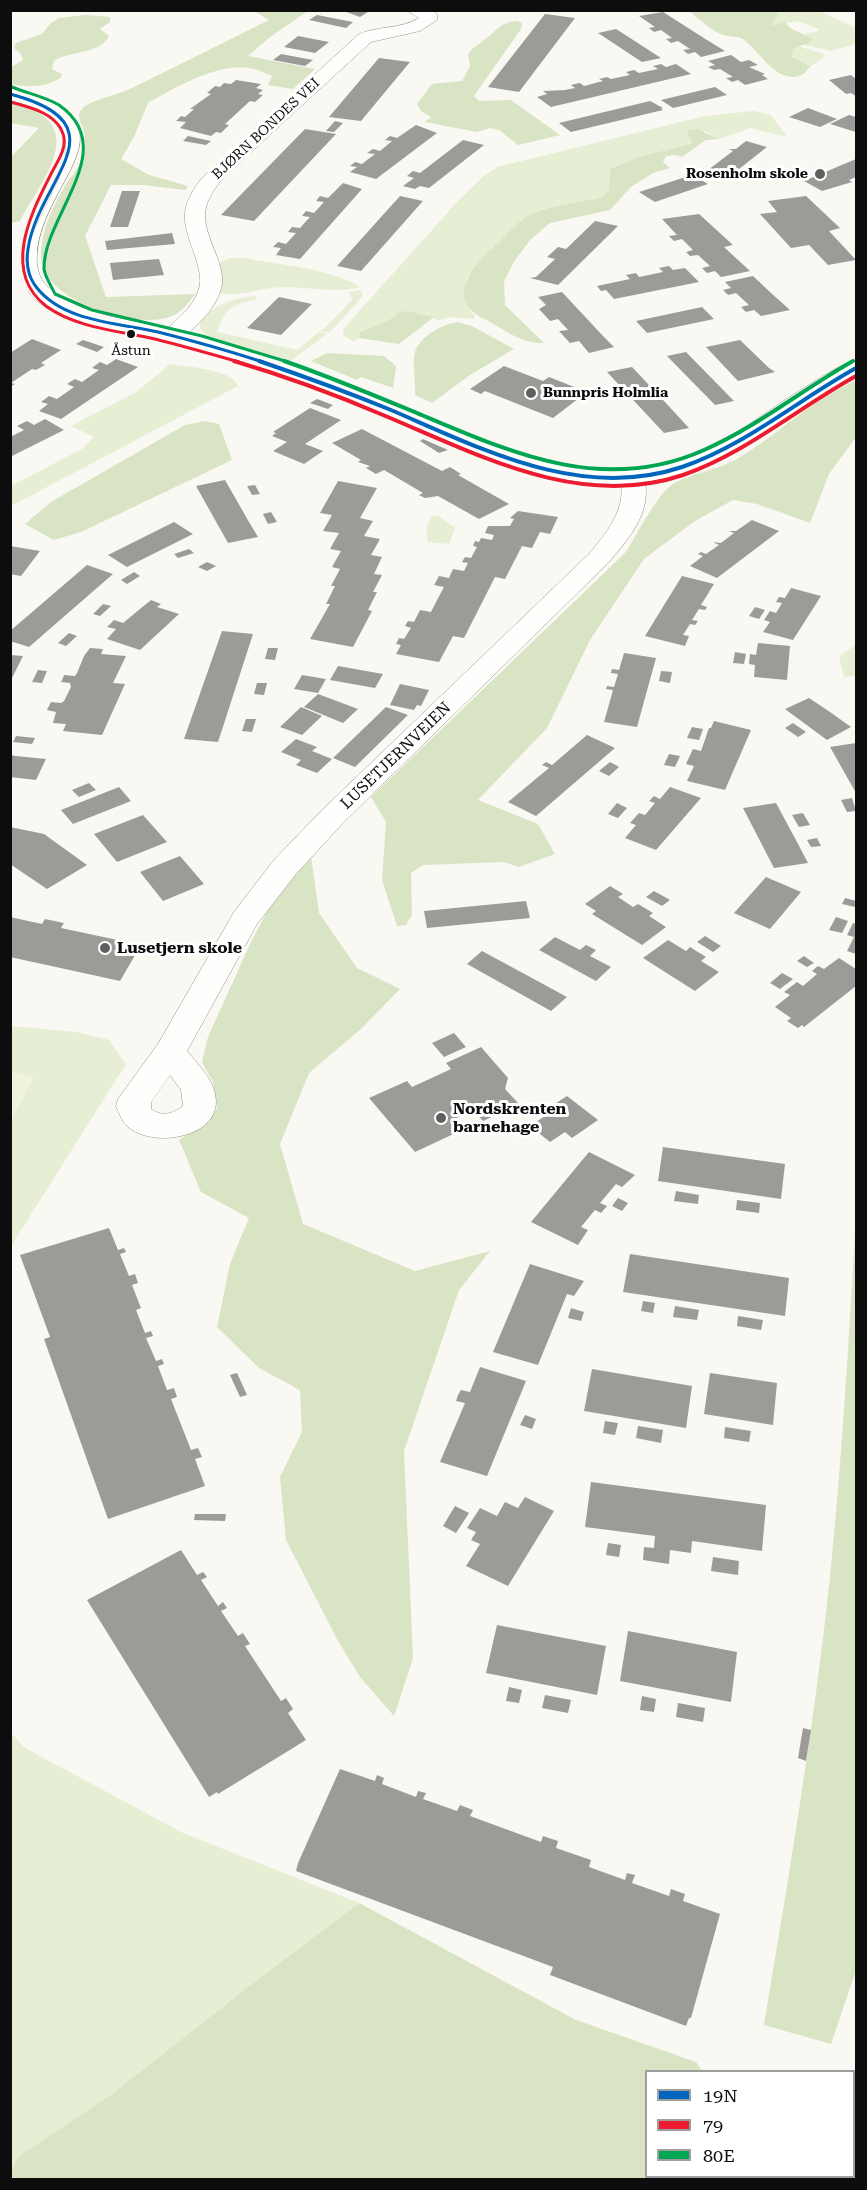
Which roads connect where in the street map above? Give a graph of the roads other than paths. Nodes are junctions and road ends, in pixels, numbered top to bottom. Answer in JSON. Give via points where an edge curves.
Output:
{"nodes":[{"id":1,"x":415,"y":10,"type":"edge"},
{"id":2,"x":391,"y":12,"type":"dead end"},
{"id":3,"x":375,"y":33,"type":"junction"},
{"id":4,"x":10,"y":94,"type":"edge"},
{"id":5,"x":173,"y":336,"type":"junction"},
{"id":6,"x":856,"y":368,"type":"edge"},
{"id":7,"x":632,"y":477,"type":"junction"},
{"id":8,"x":170,"y":1052,"type":"dead end"}],
"edges":[{"from":1,"to":3,"type":"street","name":"BJØRN BONDES VEI","via":[[428,15],[428,20],[418,26]]},
{"from":2,"to":3,"type":"street","name":"BJØRN BONDES VEI"},
{"from":3,"to":5,"type":"street","name":"BJØRN BONDES VEI","via":[[337,62],[217,173],[199,195],[192,215],[211,285],[197,313]]},
{"from":4,"to":5,"type":"street","via":[[52,110],[72,136],[69,154],[26,248],[26,270],[36,289],[78,313]]},
{"from":5,"to":7,"type":"street","via":[[298,374],[526,465],[563,474]]},
{"from":6,"to":7,"type":"street","via":[[816,388],[710,456],[669,471]]},
{"from":7,"to":8,"type":"street","name":"LUSETJERNVEIEN","via":[[632,508],[603,553],[332,817],[276,878],[234,936]]}]}
